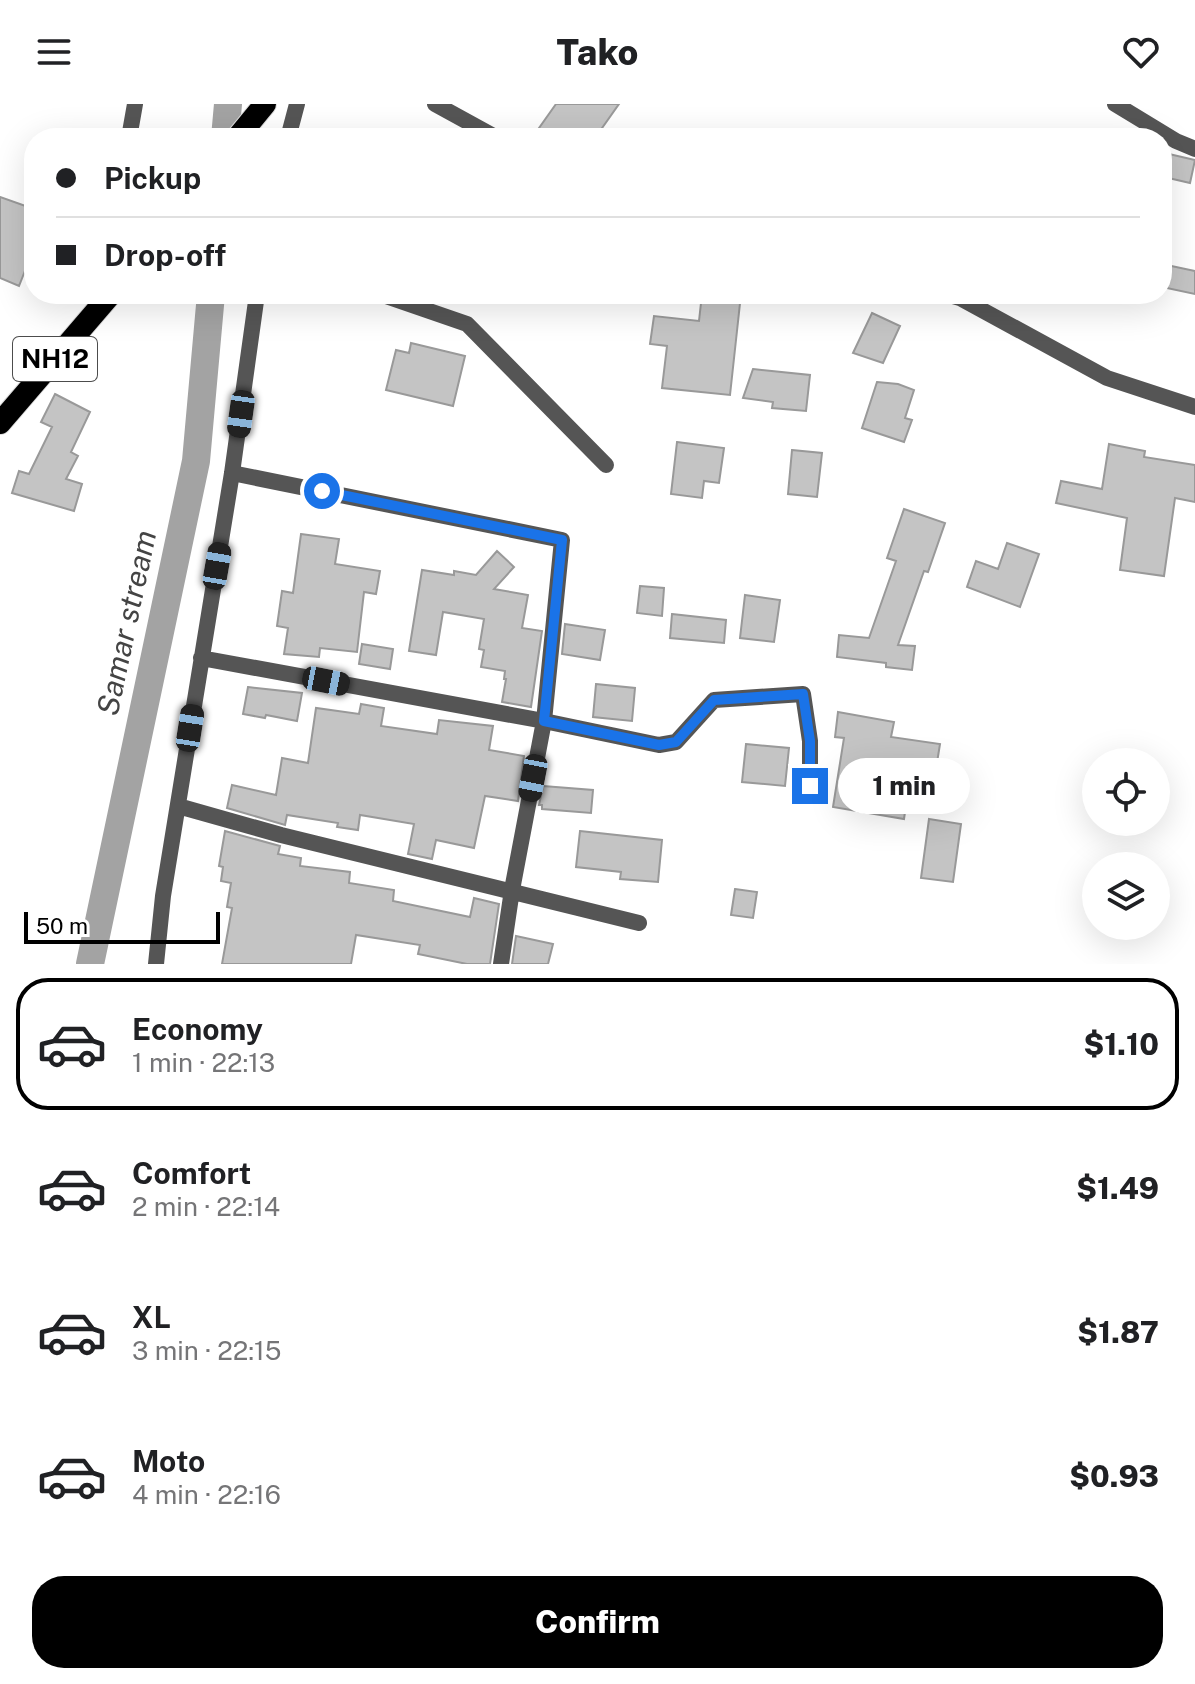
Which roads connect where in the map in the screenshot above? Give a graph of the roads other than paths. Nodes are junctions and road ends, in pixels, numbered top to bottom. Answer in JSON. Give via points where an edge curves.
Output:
{"nodes":[{"id":1,"x":135,"y":104,"type":"edge"},
{"id":2,"x":265,"y":104,"type":"edge"},
{"id":3,"x":297,"y":104,"type":"edge"},
{"id":4,"x":435,"y":104,"type":"edge"},
{"id":5,"x":1115,"y":104,"type":"edge"},
{"id":6,"x":131,"y":128,"type":"edge"},
{"id":7,"x":245,"y":128,"type":"edge"},
{"id":8,"x":291,"y":128,"type":"edge"},
{"id":9,"x":479,"y":128,"type":"edge"},
{"id":10,"x":1155,"y":128,"type":"edge"},
{"id":11,"x":1172,"y":139,"type":"edge"},
{"id":12,"x":1195,"y":149,"type":"edge"},
{"id":13,"x":101,"y":304,"type":"edge"},
{"id":14,"x":256,"y":304,"type":"edge"},
{"id":15,"x":409,"y":304,"type":"edge"},
{"id":16,"x":971,"y":304,"type":"edge"},
{"id":17,"x":1195,"y":407,"type":"edge"},
{"id":18,"x":0,"y":423,"type":"edge"},
{"id":19,"x":606,"y":465,"type":"dead end"},
{"id":20,"x":232,"y":473,"type":"junction"},
{"id":21,"x":201,"y":658,"type":"junction"},
{"id":22,"x":544,"y":721,"type":"junction"},
{"id":23,"x":810,"y":786,"type":"dead end"},
{"id":24,"x":178,"y":806,"type":"junction"},
{"id":25,"x":512,"y":890,"type":"junction"},
{"id":26,"x":639,"y":923,"type":"dead end"},
{"id":27,"x":156,"y":964,"type":"edge"},
{"id":28,"x":501,"y":964,"type":"edge"}],
"edges":[{"from":1,"to":6,"type":"street"},
{"from":2,"to":7,"type":"highway"},
{"from":3,"to":8,"type":"street"},
{"from":4,"to":9,"type":"street"},
{"from":5,"to":10,"type":"street"},
{"from":11,"to":12,"type":"street"},
{"from":13,"to":18,"type":"highway","number":"NH12"},
{"from":14,"to":20,"type":"street"},
{"from":15,"to":19,"type":"street","via":[[467,324]]},
{"from":16,"to":17,"type":"street","via":[[1107,378]]},
{"from":20,"to":21,"type":"street"},
{"from":20,"to":22,"type":"street","via":[[562,540]]},
{"from":21,"to":22,"type":"street"},
{"from":21,"to":24,"type":"street"},
{"from":22,"to":23,"type":"street","via":[[659,745],[676,742],[714,700],[803,694]]},
{"from":22,"to":25,"type":"street"},
{"from":24,"to":25,"type":"street"},
{"from":24,"to":27,"type":"street"},
{"from":25,"to":26,"type":"street"},
{"from":25,"to":28,"type":"street"}]}
